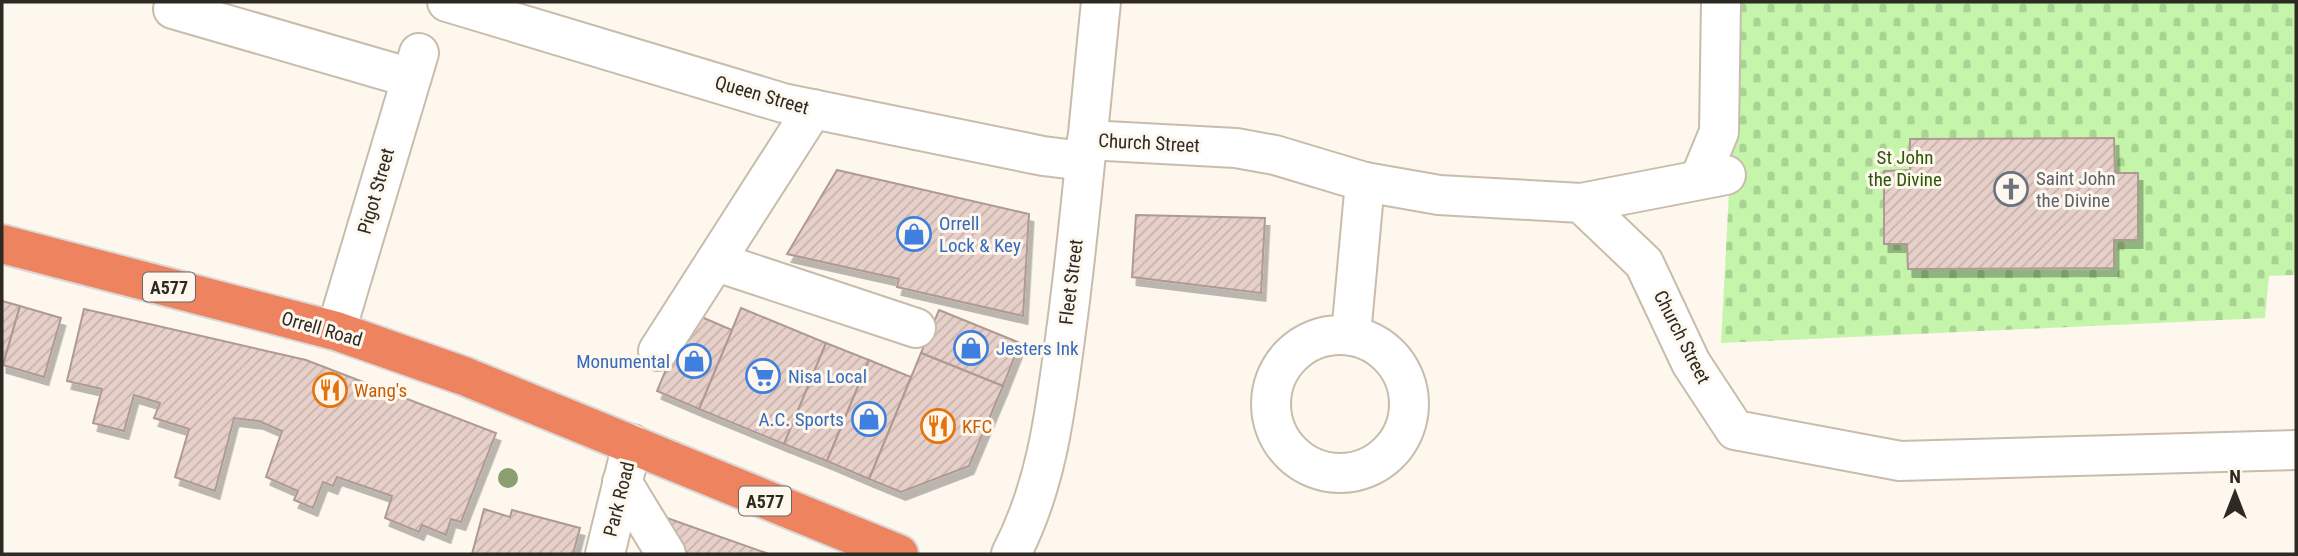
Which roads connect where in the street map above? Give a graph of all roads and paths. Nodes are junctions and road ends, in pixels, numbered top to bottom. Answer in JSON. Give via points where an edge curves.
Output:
{"nodes":[{"id":1,"x":447,"y":2,"type":"edge"},
{"id":2,"x":1101,"y":2,"type":"edge"},
{"id":3,"x":1721,"y":2,"type":"edge"},
{"id":4,"x":173,"y":9,"type":"dead end"},
{"id":5,"x":813,"y":109,"type":"junction"},
{"id":6,"x":1085,"y":150,"type":"junction"},
{"id":7,"x":1365,"y":182,"type":"junction"},
{"id":8,"x":1581,"y":203,"type":"junction"},
{"id":9,"x":2,"y":244,"type":"edge"},
{"id":10,"x":718,"y":262,"type":"junction"},
{"id":11,"x":916,"y":328,"type":"dead end"},
{"id":12,"x":336,"y":331,"type":"junction"},
{"id":13,"x":1351,"y":335,"type":"dead end"},
{"id":14,"x":658,"y":351,"type":"dead end"},
{"id":15,"x":632,"y":444,"type":"junction"},
{"id":16,"x":2296,"y":450,"type":"edge"},
{"id":17,"x":622,"y":482,"type":"junction"},
{"id":18,"x":605,"y":554,"type":"edge"},
{"id":19,"x":666,"y":554,"type":"edge"},
{"id":20,"x":899,"y":554,"type":"edge"},
{"id":21,"x":1011,"y":554,"type":"edge"}],
"edges":[{"from":1,"to":5,"type":"street","name":"Queen Street"},
{"from":2,"to":6,"type":"street","name":"Fleet Street"},
{"from":3,"to":8,"type":"street","via":[[1715,176]]},
{"from":4,"to":12,"type":"street","name":"Pigot Street","via":[[415,66]]},
{"from":5,"to":6,"type":"street","name":"Queen Street","via":[[1043,156]]},
{"from":5,"to":10,"type":"street"},
{"from":6,"to":7,"type":"street","name":"Church Street","via":[[1236,148]]},
{"from":6,"to":21,"type":"street","name":"Fleet Street","via":[[1047,458],[1038,495]]},
{"from":7,"to":8,"type":"street","name":"Church Street","via":[[1439,195]]},
{"from":7,"to":13,"type":"street"},
{"from":8,"to":16,"type":"street","name":"Church Street","via":[[1644,263],[1691,363],[1735,430],[1900,461]]},
{"from":9,"to":12,"type":"highway","name":"Orrell Road","number":"A577"},
{"from":10,"to":11,"type":"street"},
{"from":10,"to":14,"type":"street"},
{"from":12,"to":15,"type":"highway","name":"Orrell Road","number":"A577","via":[[464,376]]},
{"from":15,"to":17,"type":"street","name":"Park Road"},
{"from":15,"to":20,"type":"highway","number":"A577"},
{"from":17,"to":18,"type":"street","name":"Park Road"},
{"from":17,"to":19,"type":"street"}]}
